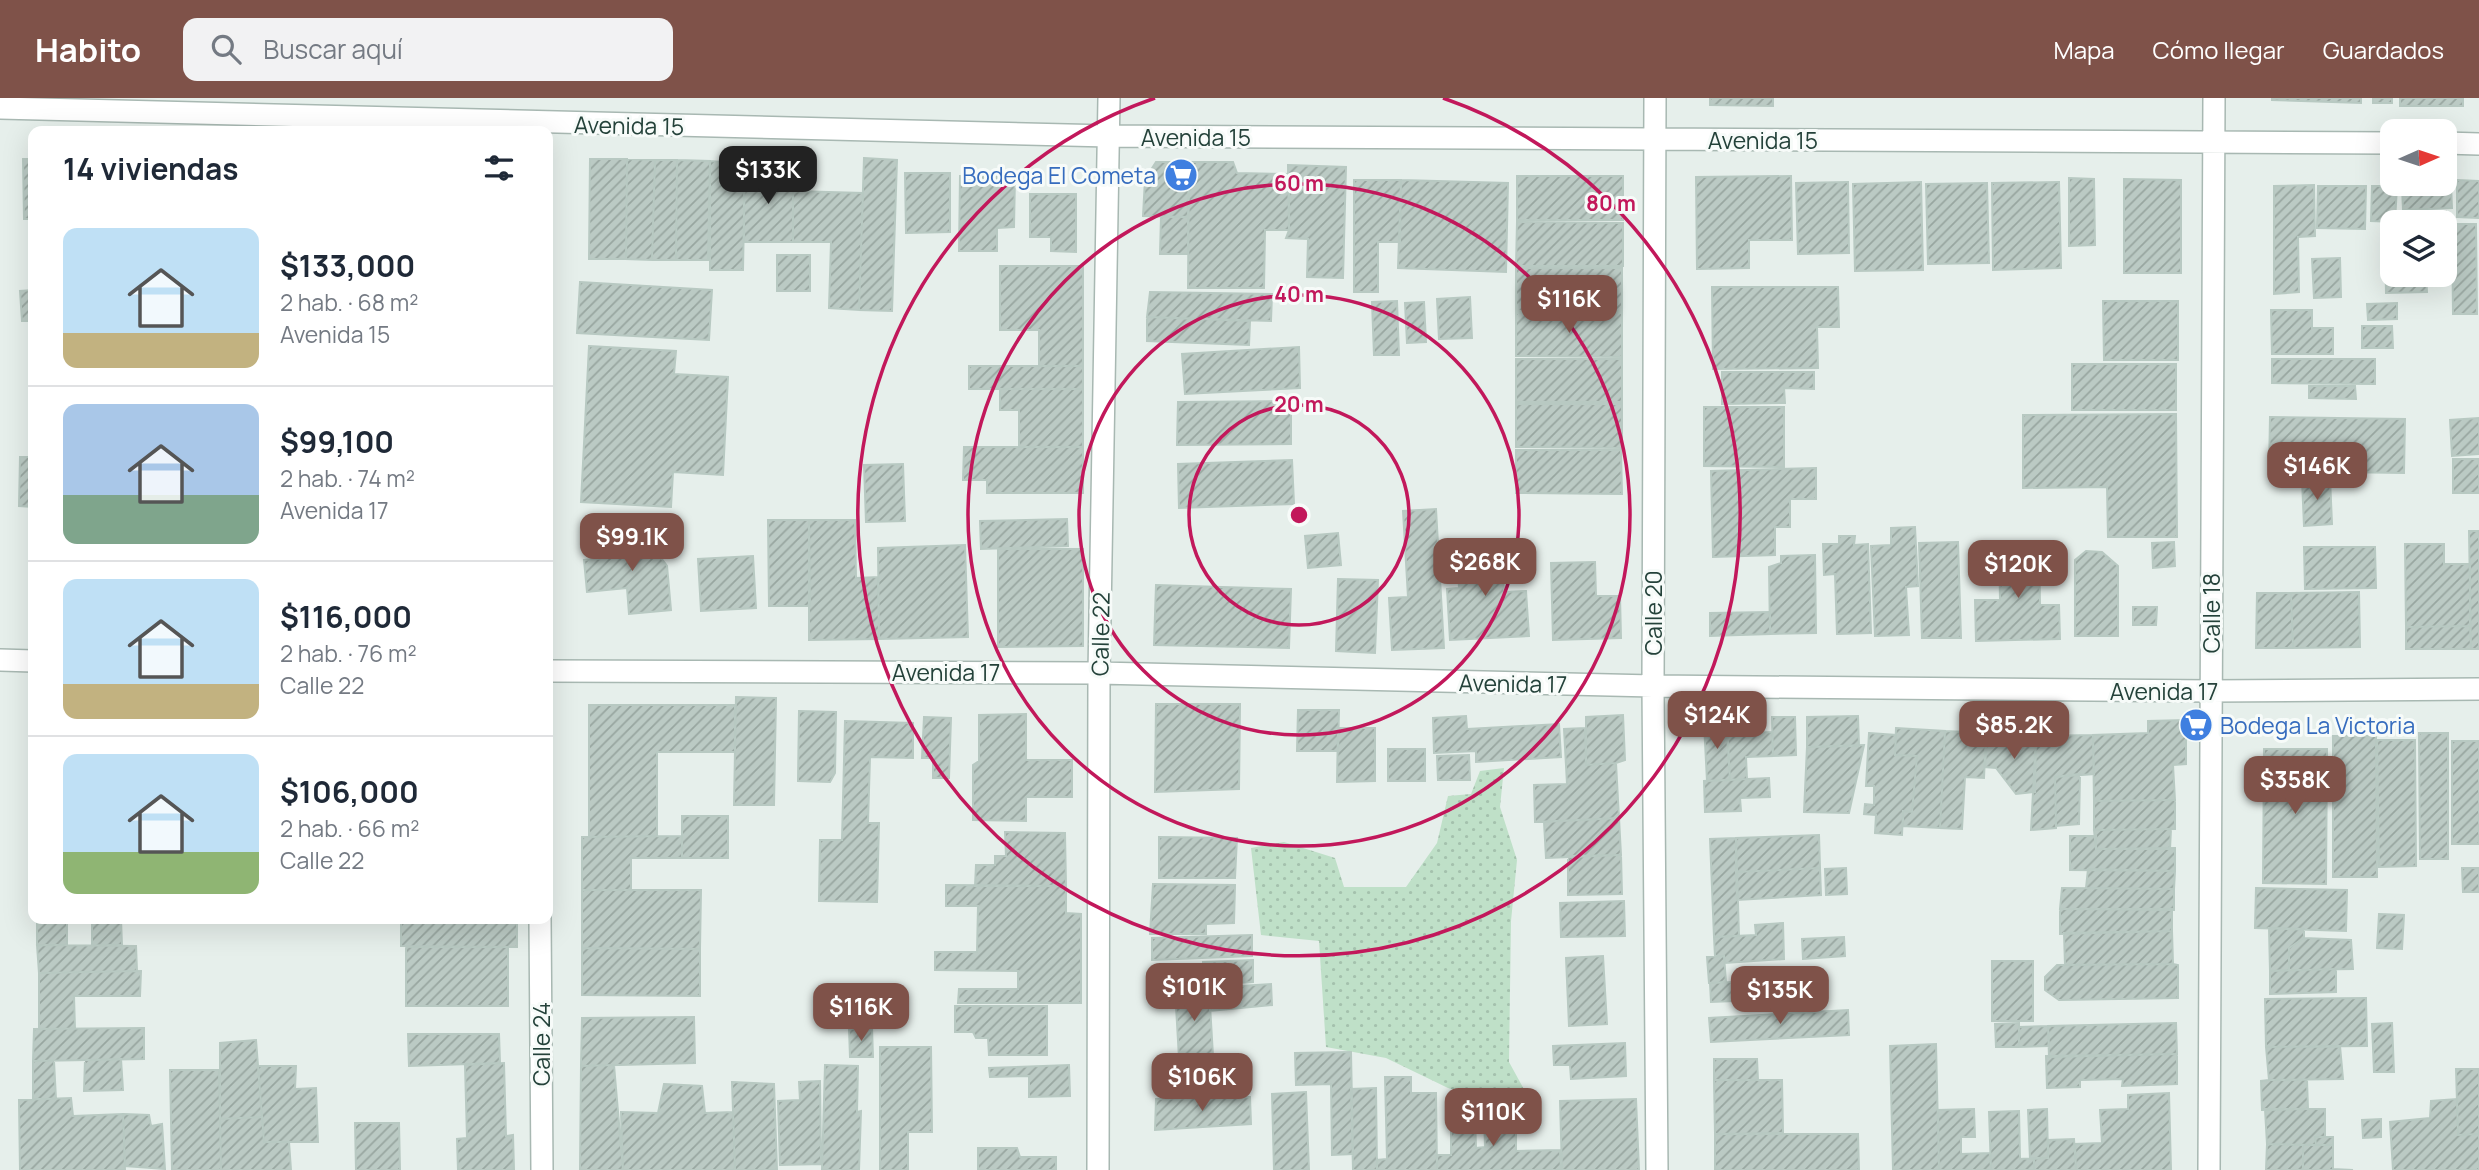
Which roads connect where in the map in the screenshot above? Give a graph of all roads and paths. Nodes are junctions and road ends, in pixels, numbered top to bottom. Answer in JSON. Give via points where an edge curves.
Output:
{"nodes":[{"id":1,"x":1109,"y":98,"type":"edge"},
{"id":2,"x":1655,"y":98,"type":"edge"},
{"id":3,"x":2214,"y":98,"type":"edge"},
{"id":4,"x":0,"y":108,"type":"edge"},
{"id":5,"x":514,"y":126,"type":"edge"},
{"id":6,"x":553,"y":127,"type":"edge"},
{"id":7,"x":1109,"y":136,"type":"junction"},
{"id":8,"x":1655,"y":139,"type":"junction"},
{"id":9,"x":2213,"y":142,"type":"junction"},
{"id":10,"x":2380,"y":143,"type":"edge"},
{"id":11,"x":2457,"y":144,"type":"edge"},
{"id":12,"x":2479,"y":144,"type":"edge"},
{"id":13,"x":0,"y":660,"type":"edge"},
{"id":14,"x":28,"y":661,"type":"edge"},
{"id":15,"x":553,"y":671,"type":"edge"},
{"id":16,"x":1099,"y":673,"type":"junction"},
{"id":17,"x":1653,"y":686,"type":"junction"},
{"id":18,"x":2479,"y":689,"type":"edge"},
{"id":19,"x":2211,"y":691,"type":"junction"},
{"id":20,"x":540,"y":924,"type":"edge"},
{"id":21,"x":542,"y":1170,"type":"edge"},
{"id":22,"x":1098,"y":1170,"type":"edge"},
{"id":23,"x":1657,"y":1170,"type":"edge"},
{"id":24,"x":2209,"y":1170,"type":"edge"}],
"edges":[{"from":1,"to":7,"type":"street","name":"Calle 22"},
{"from":2,"to":8,"type":"street","name":"Calle 20"},
{"from":3,"to":9,"type":"street","name":"Calle 18"},
{"from":4,"to":5,"type":"street","name":"Avenida 15"},
{"from":6,"to":7,"type":"street","name":"Avenida 15"},
{"from":7,"to":8,"type":"street","name":"Avenida 15"},
{"from":7,"to":16,"type":"street","name":"Calle 22"},
{"from":8,"to":9,"type":"street","name":"Avenida 15"},
{"from":8,"to":17,"type":"street","name":"Calle 20"},
{"from":9,"to":10,"type":"street","name":"Avenida 15"},
{"from":9,"to":19,"type":"street","name":"Calle 18"},
{"from":11,"to":12,"type":"street"},
{"from":13,"to":14,"type":"street"},
{"from":15,"to":16,"type":"street","name":"Avenida 17"},
{"from":16,"to":17,"type":"street","name":"Avenida 17"},
{"from":16,"to":22,"type":"street","name":"Calle 22"},
{"from":17,"to":19,"type":"street","name":"Avenida 17"},
{"from":17,"to":23,"type":"street","name":"Calle 20"},
{"from":18,"to":19,"type":"street","name":"Avenida 17"},
{"from":19,"to":24,"type":"street","name":"Calle 18"},
{"from":20,"to":21,"type":"street","name":"Calle 24"}]}
